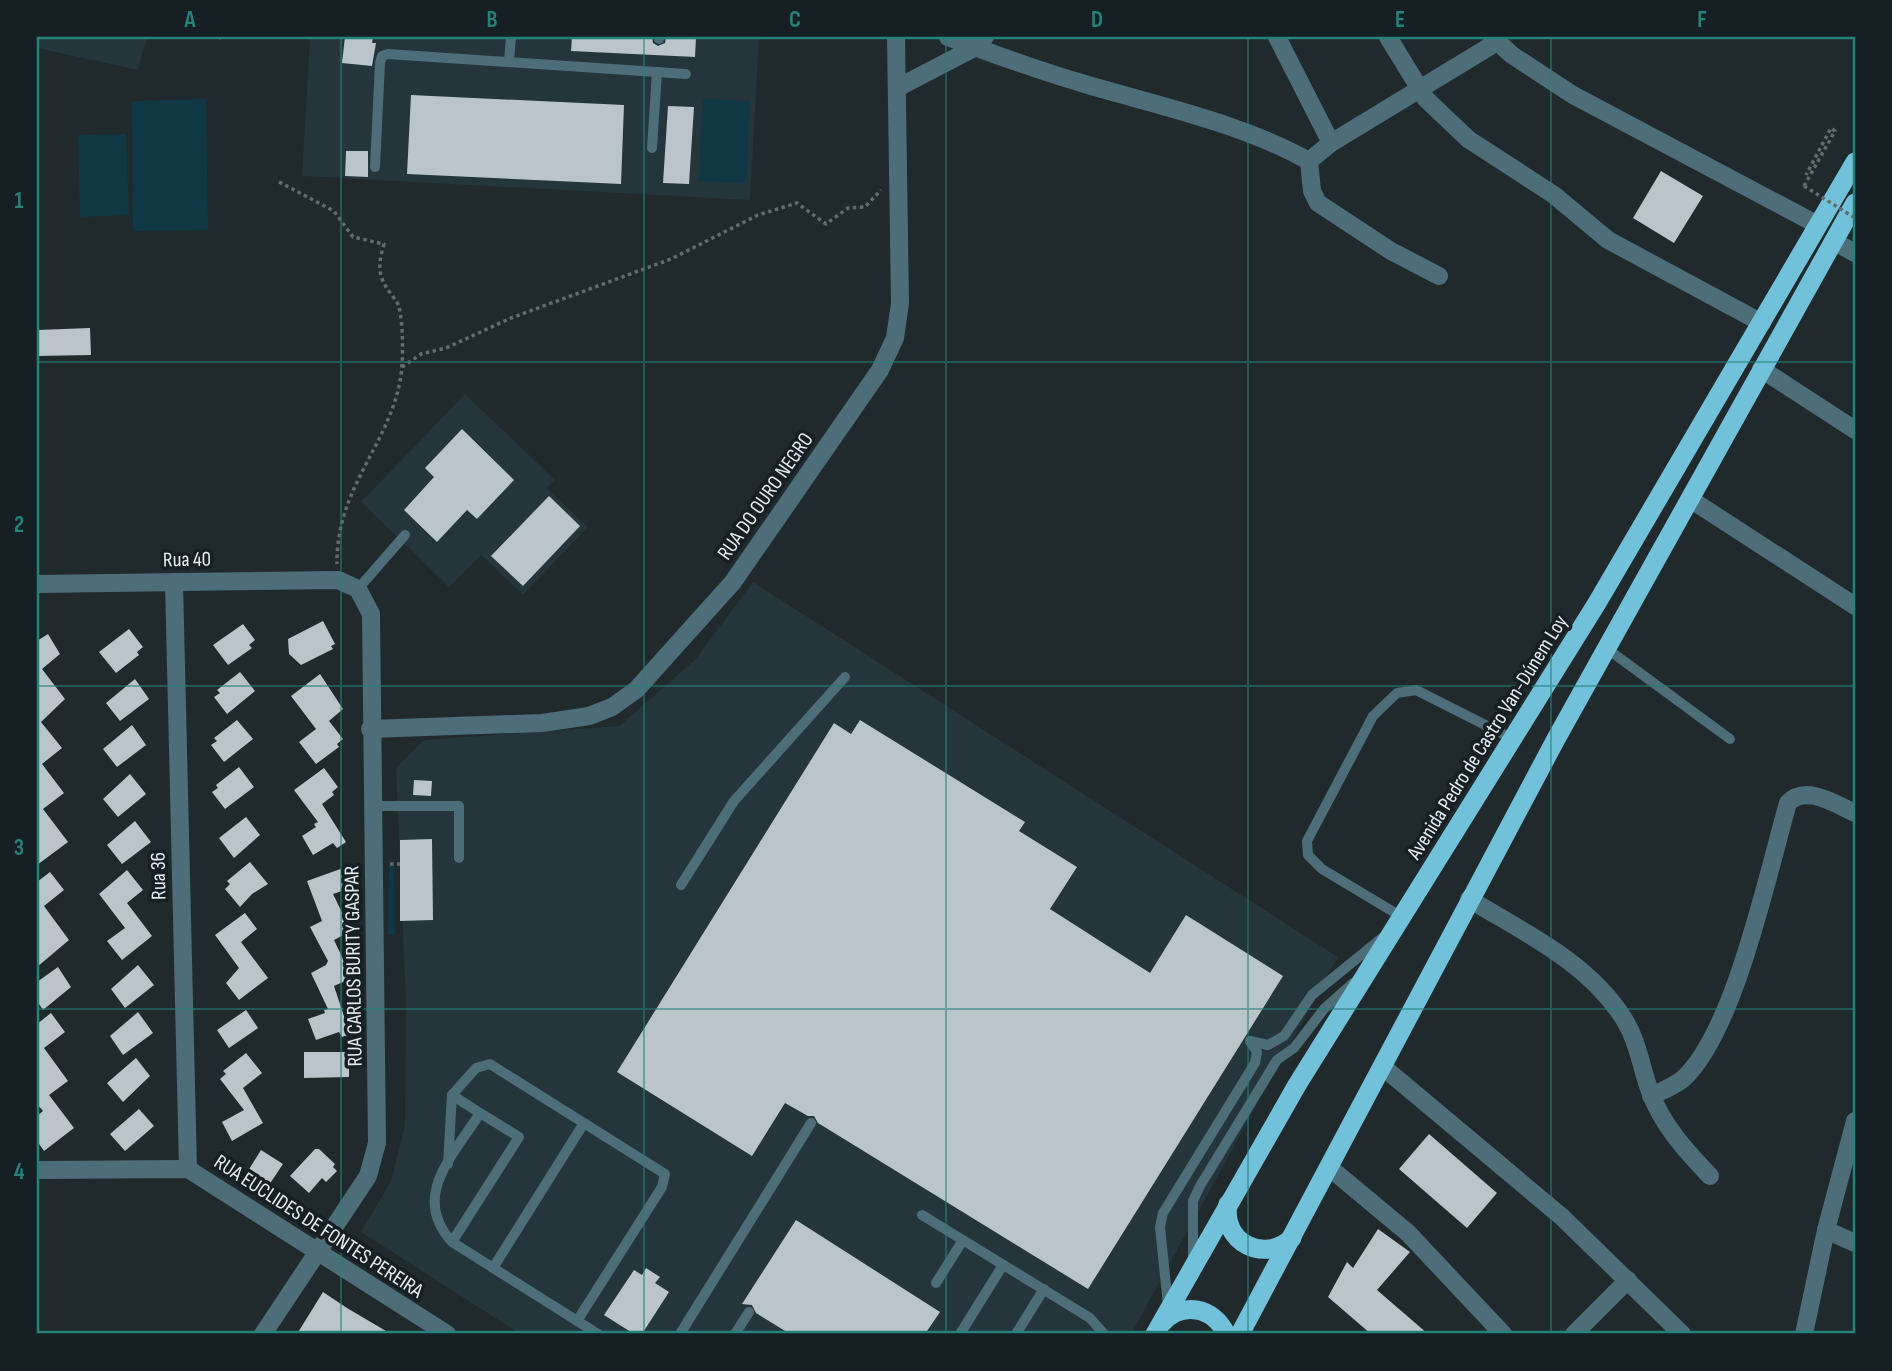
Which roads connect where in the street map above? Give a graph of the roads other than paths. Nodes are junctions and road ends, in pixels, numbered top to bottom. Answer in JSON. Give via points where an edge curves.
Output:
{"nodes":[{"id":1,"x":511,"y":37,"type":"edge"},
{"id":2,"x":896,"y":37,"type":"edge"},
{"id":3,"x":948,"y":37,"type":"edge"},
{"id":4,"x":1277,"y":37,"type":"edge"},
{"id":5,"x":1388,"y":37,"type":"edge"},
{"id":6,"x":1494,"y":39,"type":"edge"},
{"id":7,"x":980,"y":42,"type":"edge"},
{"id":8,"x":509,"y":61,"type":"junction"},
{"id":9,"x":657,"y":72,"type":"junction"},
{"id":10,"x":686,"y":74,"type":"dead end"},
{"id":11,"x":897,"y":88,"type":"junction"},
{"id":12,"x":1419,"y":88,"type":"junction"},
{"id":13,"x":1331,"y":143,"type":"junction"},
{"id":14,"x":653,"y":148,"type":"dead end"},
{"id":15,"x":1309,"y":161,"type":"junction"},
{"id":16,"x":1855,"y":162,"type":"edge"},
{"id":17,"x":375,"y":167,"type":"dead end"},
{"id":18,"x":1855,"y":203,"type":"edge"},
{"id":19,"x":1818,"y":225,"type":"junction"},
{"id":20,"x":1833,"y":241,"type":"junction"},
{"id":21,"x":1855,"y":253,"type":"edge"},
{"id":22,"x":1439,"y":276,"type":"dead end"},
{"id":23,"x":1762,"y":324,"type":"junction"},
{"id":24,"x":1760,"y":369,"type":"junction"},
{"id":25,"x":1855,"y":430,"type":"edge"},
{"id":26,"x":1690,"y":499,"type":"junction"},
{"id":27,"x":405,"y":535,"type":"dead end"},
{"id":28,"x":174,"y":582,"type":"junction"},
{"id":29,"x":37,"y":584,"type":"edge"},
{"id":30,"x":358,"y":589,"type":"junction"},
{"id":31,"x":1855,"y":606,"type":"edge"},
{"id":32,"x":1606,"y":648,"type":"junction"},
{"id":33,"x":845,"y":677,"type":"dead end"},
{"id":34,"x":370,"y":729,"type":"junction"},
{"id":35,"x":1513,"y":738,"type":"junction"},
{"id":36,"x":1730,"y":739,"type":"dead end"},
{"id":37,"x":373,"y":806,"type":"junction"},
{"id":38,"x":1855,"y":813,"type":"edge"},
{"id":39,"x":459,"y":858,"type":"dead end"},
{"id":40,"x":681,"y":885,"type":"dead end"},
{"id":41,"x":1469,"y":900,"type":"junction"},
{"id":42,"x":1400,"y":921,"type":"junction"},
{"id":43,"x":1373,"y":965,"type":"junction"},
{"id":44,"x":1383,"y":1067,"type":"junction"},
{"id":45,"x":452,"y":1095,"type":"junction"},
{"id":46,"x":1651,"y":1096,"type":"junction"},
{"id":47,"x":480,"y":1113,"type":"junction"},
{"id":48,"x":1855,"y":1121,"type":"edge"},
{"id":49,"x":584,"y":1123,"type":"junction"},
{"id":50,"x":811,"y":1124,"type":"dead end"},
{"id":51,"x":448,"y":1164,"type":"junction"},
{"id":52,"x":1330,"y":1168,"type":"junction"},
{"id":53,"x":188,"y":1169,"type":"junction"},
{"id":54,"x":37,"y":1171,"type":"edge"},
{"id":55,"x":1710,"y":1176,"type":"dead end"},
{"id":56,"x":1231,"y":1196,"type":"junction"},
{"id":57,"x":922,"y":1215,"type":"dead end"},
{"id":58,"x":1297,"y":1230,"type":"junction"},
{"id":59,"x":1826,"y":1230,"type":"junction"},
{"id":60,"x":963,"y":1240,"type":"junction"},
{"id":61,"x":452,"y":1242,"type":"junction"},
{"id":62,"x":1855,"y":1243,"type":"edge"},
{"id":63,"x":316,"y":1253,"type":"junction"},
{"id":64,"x":1003,"y":1265,"type":"junction"},
{"id":65,"x":1193,"y":1266,"type":"junction"},
{"id":66,"x":493,"y":1268,"type":"junction"},
{"id":67,"x":1629,"y":1280,"type":"junction"},
{"id":68,"x":936,"y":1283,"type":"dead end"},
{"id":69,"x":1044,"y":1289,"type":"junction"},
{"id":70,"x":1169,"y":1310,"type":"junction"},
{"id":71,"x":749,"y":1311,"type":"dead end"},
{"id":72,"x":577,"y":1321,"type":"junction"},
{"id":73,"x":1156,"y":1332,"type":"edge"},
{"id":74,"x":1239,"y":1333,"type":"edge"},
{"id":75,"x":263,"y":1334,"type":"edge"},
{"id":76,"x":447,"y":1334,"type":"edge"},
{"id":77,"x":598,"y":1334,"type":"edge"},
{"id":78,"x":680,"y":1334,"type":"edge"},
{"id":79,"x":735,"y":1334,"type":"edge"},
{"id":80,"x":960,"y":1334,"type":"edge"},
{"id":81,"x":1016,"y":1334,"type":"edge"},
{"id":82,"x":1104,"y":1334,"type":"edge"},
{"id":83,"x":1503,"y":1334,"type":"edge"},
{"id":84,"x":1574,"y":1334,"type":"edge"},
{"id":85,"x":1682,"y":1334,"type":"edge"},
{"id":86,"x":1804,"y":1334,"type":"edge"}],
"edges":[{"from":1,"to":8,"type":"lane"},
{"from":2,"to":11,"type":"street","name":"RUA DO OURO NEGRO"},
{"from":3,"to":7,"type":"street"},
{"from":4,"to":13,"type":"street"},
{"from":5,"to":12,"type":"street"},
{"from":6,"to":12,"type":"street"},
{"from":6,"to":19,"type":"street","via":[[1573,95]]},
{"from":7,"to":11,"type":"street"},
{"from":7,"to":15,"type":"street","via":[[1085,84],[1254,133]]},
{"from":8,"to":9,"type":"lane"},
{"from":8,"to":17,"type":"lane","via":[[382,56]]},
{"from":9,"to":10,"type":"lane"},
{"from":9,"to":14,"type":"lane"},
{"from":11,"to":34,"type":"street","name":"RUA DO OURO NEGRO","via":[[899,320],[889,354],[733,582],[636,690],[612,707],[567,720]]},
{"from":12,"to":13,"type":"street"},
{"from":12,"to":23,"type":"street","via":[[1468,139],[1554,195],[1608,240]]},
{"from":13,"to":15,"type":"street"},
{"from":15,"to":22,"type":"street","via":[[1318,203]]},
{"from":16,"to":19,"type":"highway","name":"Avenida Pedro de Castro Van-Dúnem Loy"},
{"from":18,"to":20,"type":"highway"},
{"from":19,"to":23,"type":"highway","name":"Avenida Pedro de Castro Van-Dúnem Loy"},
{"from":20,"to":21,"type":"street"},
{"from":20,"to":24,"type":"highway"},
{"from":23,"to":35,"type":"highway","name":"Avenida Pedro de Castro Van-Dúnem Loy"},
{"from":24,"to":25,"type":"street"},
{"from":24,"to":26,"type":"highway"},
{"from":26,"to":31,"type":"street"},
{"from":26,"to":32,"type":"highway"},
{"from":27,"to":30,"type":"lane"},
{"from":28,"to":29,"type":"street","name":"Rua 40"},
{"from":28,"to":30,"type":"street","name":"Rua 40","via":[[338,580]]},
{"from":28,"to":53,"type":"street","name":"Rua 36"},
{"from":30,"to":34,"type":"street","name":"RUA CARLOS BURITY GASPAR","via":[[371,614]]},
{"from":32,"to":36,"type":"lane"},
{"from":32,"to":41,"type":"highway"},
{"from":33,"to":40,"type":"lane","via":[[734,801]]},
{"from":34,"to":37,"type":"street","name":"RUA CARLOS BURITY GASPAR"},
{"from":35,"to":42,"type":"highway","name":"Avenida Pedro de Castro Van-Dúnem Loy"},
{"from":35,"to":42,"type":"lane","via":[[1416,690],[1397,693],[1373,716],[1307,841],[1308,855]]},
{"from":37,"to":39,"type":"lane","via":[[459,806]]},
{"from":37,"to":63,"type":"street","name":"RUA CARLOS BURITY GASPAR","via":[[377,1143],[368,1176]]},
{"from":38,"to":46,"type":"street","via":[[1810,794],[1800,794],[1788,803],[1750,937],[1713,1036],[1685,1077]]},
{"from":41,"to":44,"type":"highway"},
{"from":41,"to":46,"type":"street","via":[[1554,950],[1605,994],[1637,1045]]},
{"from":42,"to":43,"type":"highway","name":"Avenida Pedro de Castro Van-Dúnem Loy"},
{"from":42,"to":70,"type":"lane","via":[[1312,995],[1284,1036],[1268,1045],[1250,1041],[1257,1052],[1255,1063],[1163,1213],[1160,1227]]},
{"from":43,"to":56,"type":"highway","name":"Avenida Pedro de Castro Van-Dúnem Loy"},
{"from":43,"to":65,"type":"lane","via":[[1277,1060],[1207,1175],[1193,1201]]},
{"from":44,"to":52,"type":"highway"},
{"from":44,"to":67,"type":"street","via":[[1562,1217]]},
{"from":45,"to":47,"type":"lane"},
{"from":45,"to":49,"type":"lane","via":[[476,1068],[490,1064]]},
{"from":45,"to":51,"type":"lane"},
{"from":46,"to":55,"type":"street","via":[[1672,1133]]},
{"from":47,"to":51,"type":"lane"},
{"from":47,"to":61,"type":"lane","via":[[519,1137]]},
{"from":48,"to":59,"type":"street"},
{"from":49,"to":66,"type":"lane"},
{"from":49,"to":72,"type":"lane","via":[[661,1169],[666,1179]]},
{"from":50,"to":78,"type":"lane"},
{"from":51,"to":61,"type":"lane","via":[[434,1187],[432,1204]]},
{"from":52,"to":58,"type":"highway"},
{"from":52,"to":83,"type":"street","via":[[1408,1233]]},
{"from":53,"to":54,"type":"street","name":"RUA EUCLIDES DE FONTES PEREIRA"},
{"from":53,"to":63,"type":"street","name":"RUA EUCLIDES DE FONTES PEREIRA"},
{"from":56,"to":58,"type":"highway","via":[[1229,1226],[1249,1247],[1279,1247]]},
{"from":56,"to":65,"type":"highway","name":"Avenida Pedro de Castro Van-Dúnem Loy"},
{"from":57,"to":60,"type":"lane"},
{"from":58,"to":74,"type":"highway"},
{"from":59,"to":62,"type":"street"},
{"from":59,"to":86,"type":"street"},
{"from":60,"to":64,"type":"lane"},
{"from":60,"to":68,"type":"lane"},
{"from":61,"to":66,"type":"lane"},
{"from":63,"to":75,"type":"street","name":"RUA CARLOS BURITY GASPAR"},
{"from":63,"to":76,"type":"street","name":"RUA EUCLIDES DE FONTES PEREIRA"},
{"from":64,"to":69,"type":"lane"},
{"from":64,"to":80,"type":"lane"},
{"from":65,"to":70,"type":"highway","name":"Avenida Pedro de Castro Van-Dúnem Loy"},
{"from":66,"to":72,"type":"lane"},
{"from":67,"to":84,"type":"street"},
{"from":67,"to":85,"type":"street"},
{"from":69,"to":81,"type":"lane"},
{"from":69,"to":82,"type":"lane","via":[[1090,1318]]},
{"from":70,"to":73,"type":"highway","name":"Avenida Pedro de Castro Van-Dúnem Loy"},
{"from":71,"to":79,"type":"lane"},
{"from":72,"to":77,"type":"lane"},
{"from":73,"to":74,"type":"highway","via":[[1174,1313],[1192,1309]]}]}
